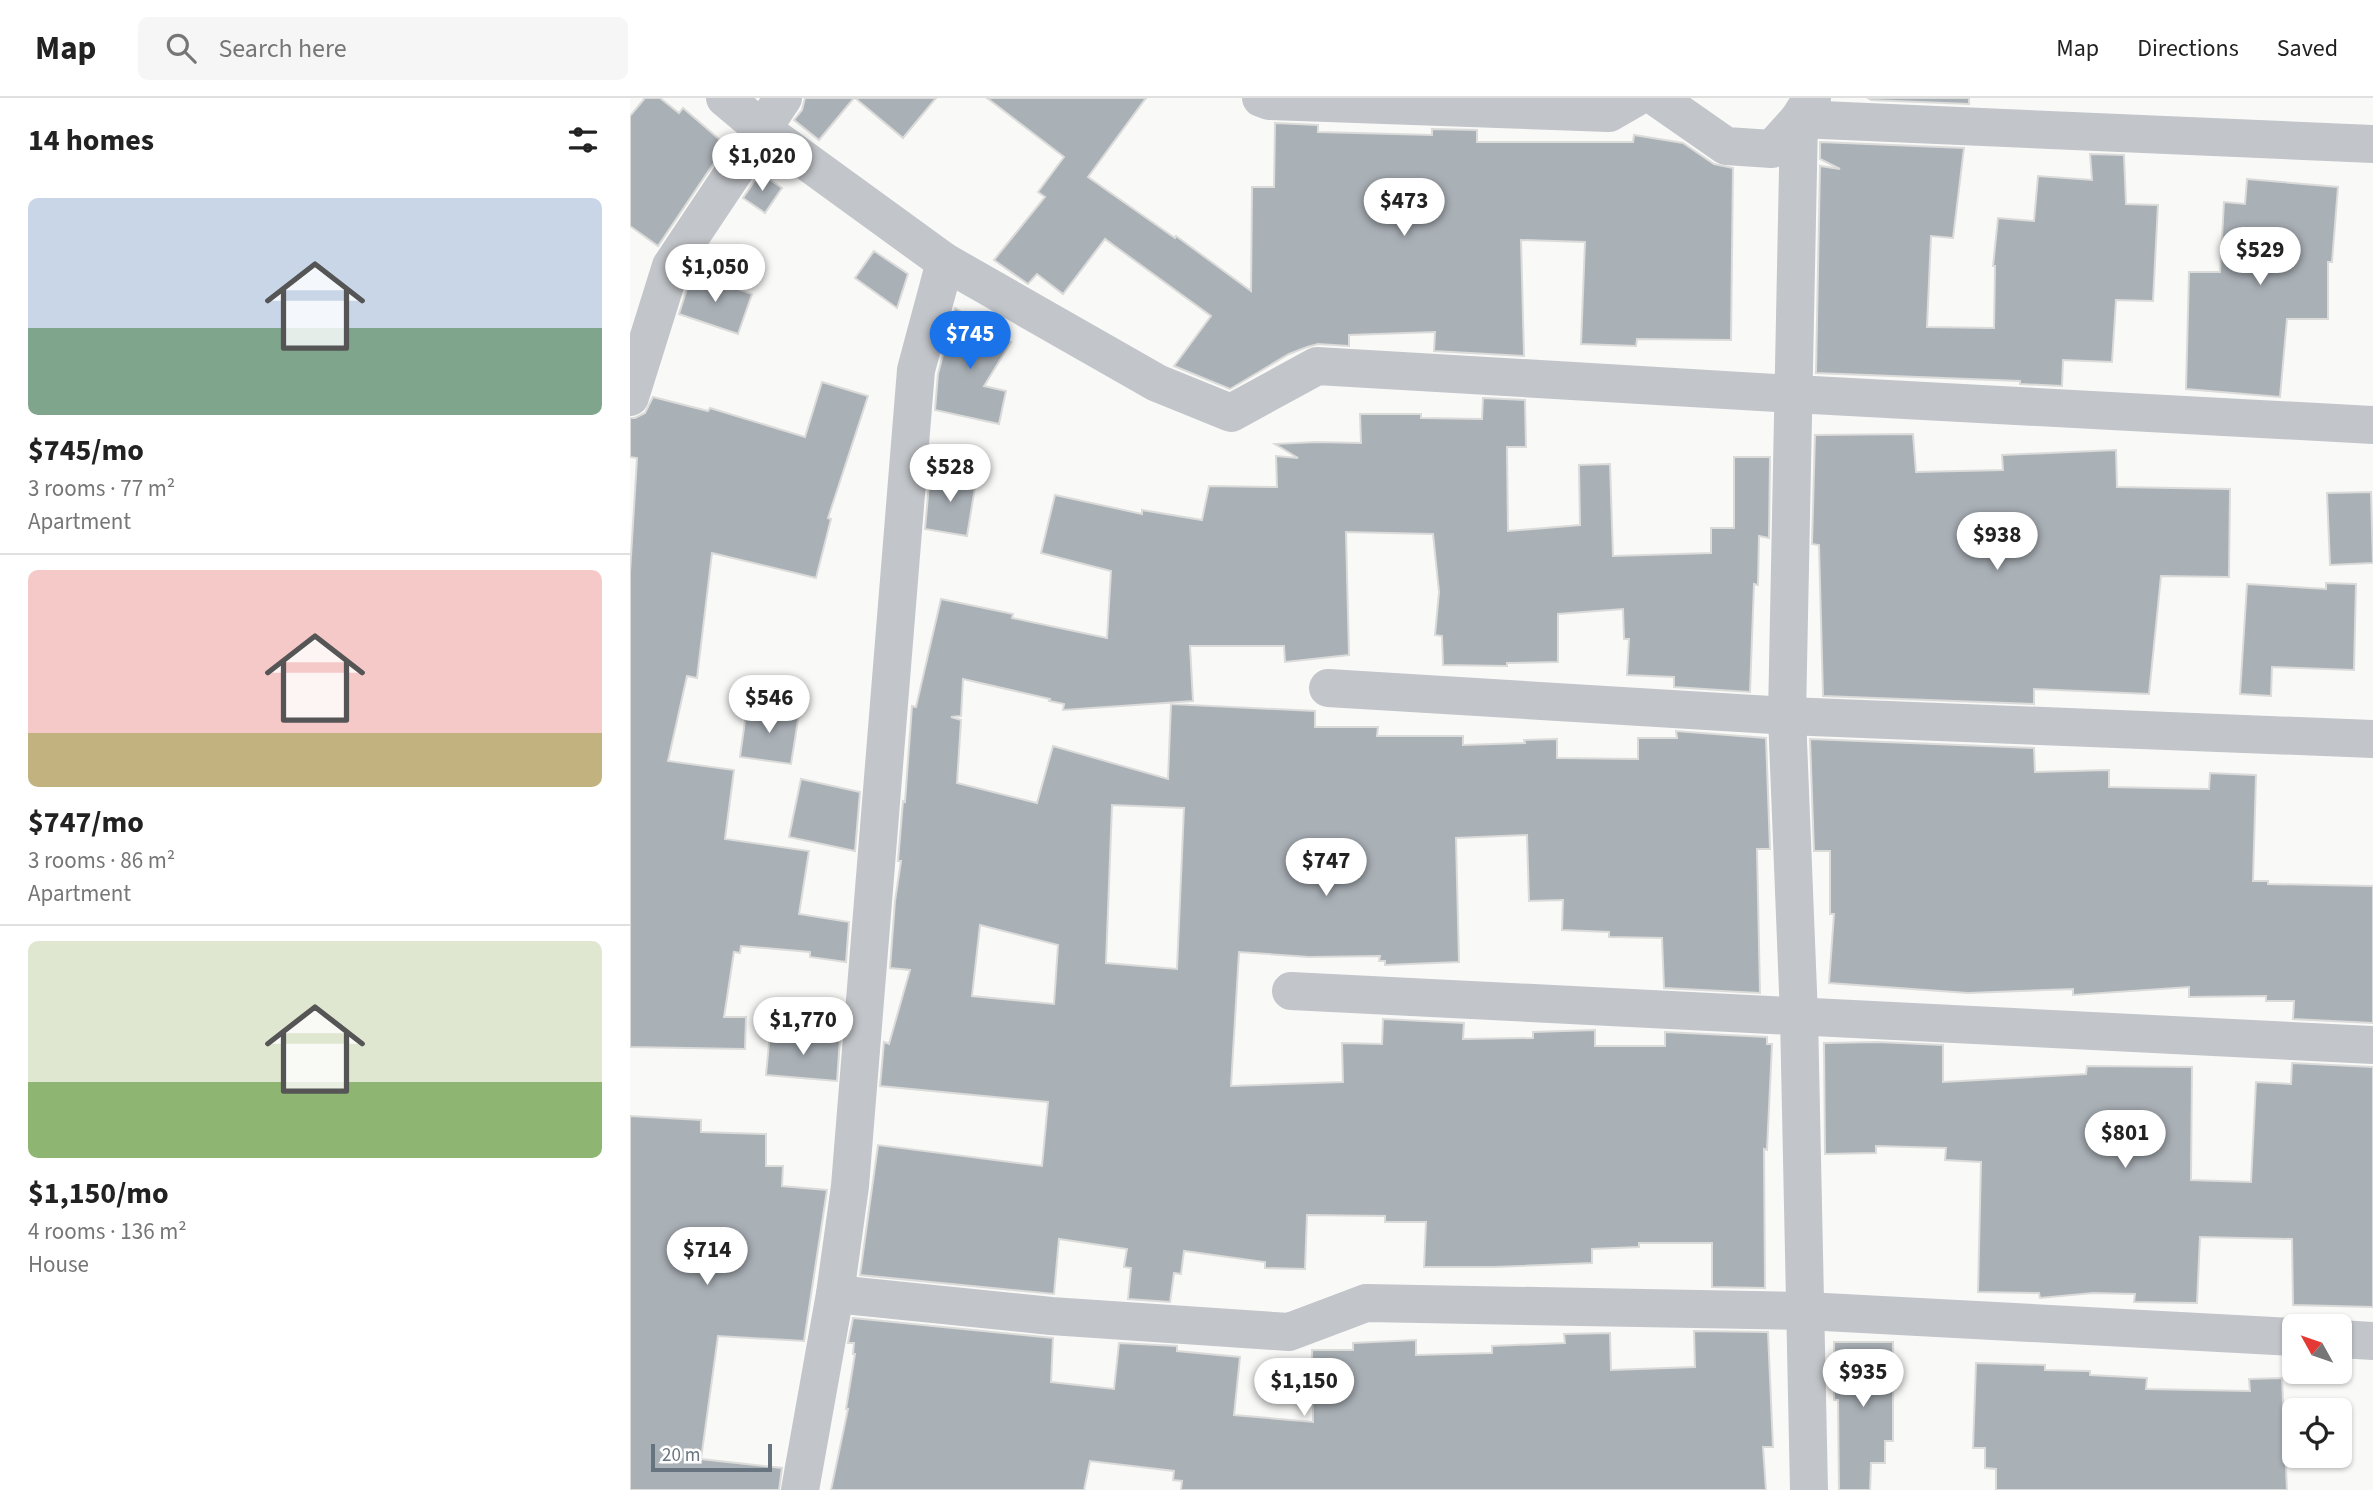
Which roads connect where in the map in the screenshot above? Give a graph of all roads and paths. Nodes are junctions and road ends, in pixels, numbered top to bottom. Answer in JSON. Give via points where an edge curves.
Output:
{"nodes":[{"id":1,"x":725,"y":98,"type":"edge"},
{"id":2,"x":783,"y":98,"type":"edge"},
{"id":3,"x":1261,"y":98,"type":"edge"},
{"id":4,"x":1635,"y":98,"type":"edge"},
{"id":5,"x":1657,"y":98,"type":"edge"},
{"id":6,"x":1806,"y":109,"type":"edge"},
{"id":7,"x":762,"y":129,"type":"junction"},
{"id":8,"x":2373,"y":144,"type":"edge"},
{"id":9,"x":945,"y":262,"type":"junction"},
{"id":10,"x":1794,"y":394,"type":"junction"},
{"id":11,"x":630,"y":397,"type":"edge"},
{"id":12,"x":2373,"y":425,"type":"edge"},
{"id":13,"x":1328,"y":688,"type":"dead end"},
{"id":14,"x":1787,"y":716,"type":"junction"},
{"id":15,"x":2373,"y":739,"type":"edge"},
{"id":16,"x":1291,"y":991,"type":"dead end"},
{"id":17,"x":1799,"y":1016,"type":"junction"},
{"id":18,"x":2373,"y":1045,"type":"edge"},
{"id":19,"x":835,"y":1294,"type":"junction"},
{"id":20,"x":1806,"y":1311,"type":"junction"},
{"id":21,"x":2282,"y":1336,"type":"edge"},
{"id":22,"x":2352,"y":1340,"type":"edge"},
{"id":23,"x":2373,"y":1341,"type":"edge"},
{"id":24,"x":800,"y":1490,"type":"edge"},
{"id":25,"x":1809,"y":1490,"type":"edge"}],
"edges":[{"from":1,"to":7,"type":"street"},
{"from":2,"to":7,"type":"street"},
{"from":3,"to":4,"type":"street","via":[[1609,113]]},
{"from":5,"to":6,"type":"street","via":[[1726,146],[1772,149]]},
{"from":6,"to":8,"type":"street"},
{"from":6,"to":10,"type":"street"},
{"from":7,"to":9,"type":"street"},
{"from":7,"to":11,"type":"street","via":[[671,266]]},
{"from":9,"to":10,"type":"street","via":[[1157,383],[1231,413],[1317,366]]},
{"from":9,"to":19,"type":"street","via":[[916,370],[850,1186]]},
{"from":10,"to":12,"type":"street"},
{"from":10,"to":14,"type":"street"},
{"from":13,"to":14,"type":"street"},
{"from":14,"to":15,"type":"street"},
{"from":14,"to":17,"type":"street"},
{"from":16,"to":17,"type":"street"},
{"from":17,"to":18,"type":"street"},
{"from":17,"to":20,"type":"street"},
{"from":19,"to":20,"type":"street","via":[[1051,1316],[1289,1332],[1366,1303]]},
{"from":19,"to":24,"type":"street"},
{"from":20,"to":21,"type":"street"},
{"from":20,"to":25,"type":"street"},
{"from":22,"to":23,"type":"street"}]}
